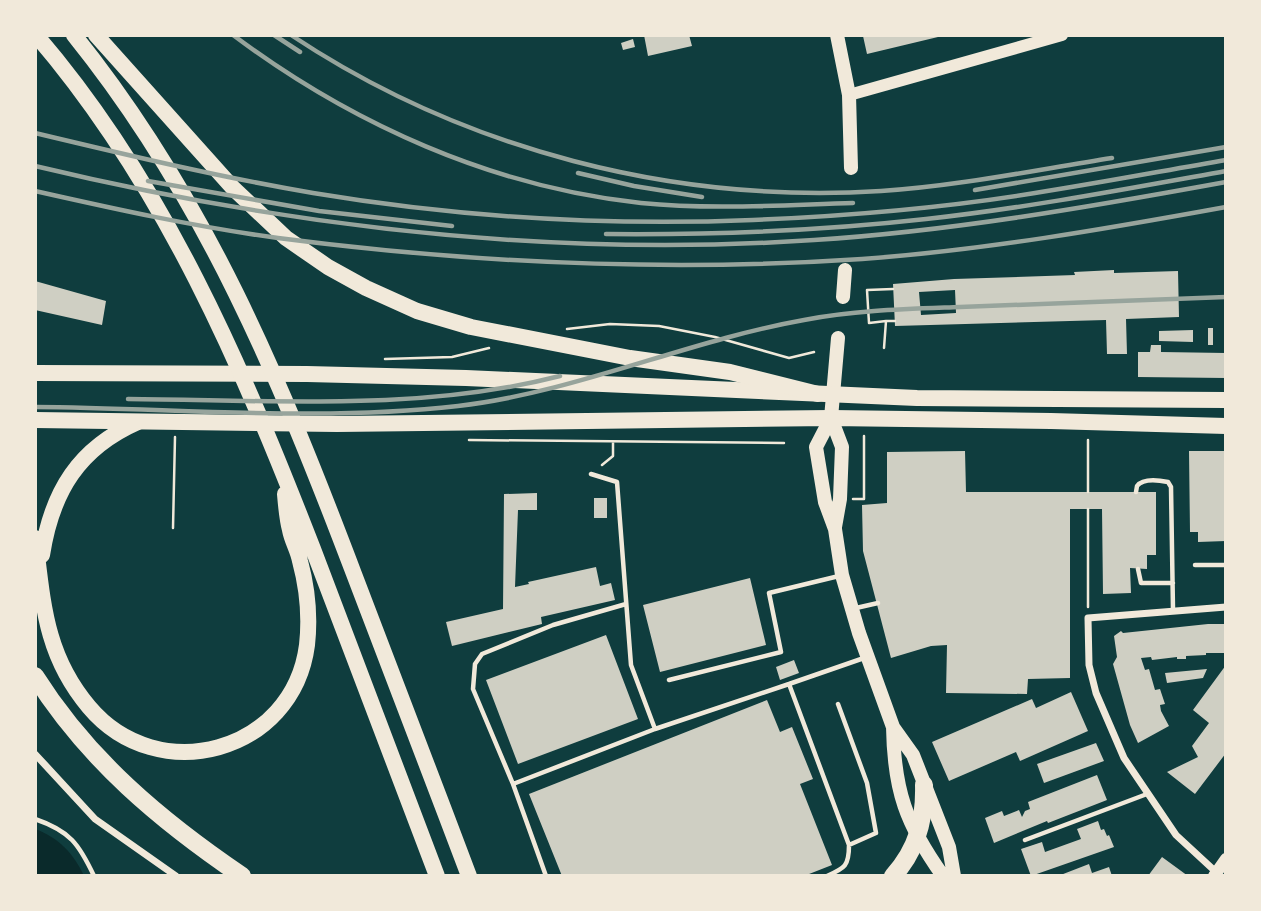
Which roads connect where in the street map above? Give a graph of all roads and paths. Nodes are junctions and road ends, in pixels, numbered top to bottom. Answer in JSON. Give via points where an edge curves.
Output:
{"nodes":[{"id":1,"x":36,"y":35,"type":"edge"},
{"id":2,"x":74,"y":35,"type":"edge"},
{"id":3,"x":96,"y":35,"type":"edge"},
{"id":4,"x":837,"y":35,"type":"edge"},
{"id":5,"x":1062,"y":35,"type":"edge"},
{"id":6,"x":849,"y":95,"type":"junction"},
{"id":7,"x":851,"y":168,"type":"dead end"},
{"id":8,"x":845,"y":270,"type":"dead end"},
{"id":9,"x":893,"y":289,"type":"dead end"},
{"id":10,"x":843,"y":297,"type":"dead end"},
{"id":11,"x":886,"y":321,"type":"junction"},
{"id":12,"x":895,"y":321,"type":"dead end"},
{"id":13,"x":610,"y":324,"type":"dead end"},
{"id":14,"x":838,"y":338,"type":"dead end"},
{"id":15,"x":884,"y":348,"type":"dead end"},
{"id":16,"x":814,"y":352,"type":"dead end"},
{"id":17,"x":35,"y":373,"type":"edge"},
{"id":18,"x":826,"y":394,"type":"junction"},
{"id":19,"x":1226,"y":400,"type":"edge"},
{"id":20,"x":831,"y":418,"type":"junction"},
{"id":21,"x":35,"y":420,"type":"edge"},
{"id":22,"x":138,"y":422,"type":"junction"},
{"id":23,"x":1226,"y":426,"type":"edge"},
{"id":24,"x":864,"y":435,"type":"dead end"},
{"id":25,"x":175,"y":436,"type":"dead end"},
{"id":26,"x":461,"y":440,"type":"dead end"},
{"id":27,"x":1088,"y":440,"type":"dead end"},
{"id":28,"x":613,"y":443,"type":"junction"},
{"id":29,"x":784,"y":443,"type":"dead end"},
{"id":30,"x":281,"y":470,"type":"junction"},
{"id":31,"x":591,"y":474,"type":"joint"},
{"id":32,"x":1088,"y":492,"type":"dead end"},
{"id":33,"x":1136,"y":492,"type":"dead end"},
{"id":34,"x":864,"y":493,"type":"dead end"},
{"id":35,"x":1088,"y":509,"type":"dead end"},
{"id":36,"x":173,"y":528,"type":"dead end"},
{"id":37,"x":835,"y":529,"type":"junction"},
{"id":38,"x":35,"y":538,"type":"edge"},
{"id":39,"x":1195,"y":565,"type":"dead end"},
{"id":40,"x":1226,"y":565,"type":"edge"},
{"id":41,"x":1138,"y":569,"type":"dead end"},
{"id":42,"x":842,"y":575,"type":"junction"},
{"id":43,"x":41,"y":582,"type":"junction"},
{"id":44,"x":1172,"y":583,"type":"junction"},
{"id":45,"x":878,"y":603,"type":"dead end"},
{"id":46,"x":626,"y":604,"type":"junction"},
{"id":47,"x":1226,"y":607,"type":"edge"},
{"id":48,"x":851,"y":609,"type":"junction"},
{"id":49,"x":1173,"y":610,"type":"junction"},
{"id":50,"x":1088,"y":618,"type":"junction"},
{"id":51,"x":868,"y":657,"type":"junction"},
{"id":52,"x":35,"y":676,"type":"edge"},
{"id":53,"x":669,"y":680,"type":"dead end"},
{"id":54,"x":789,"y":684,"type":"junction"},
{"id":55,"x":838,"y":704,"type":"dead end"},
{"id":56,"x":893,"y":727,"type":"junction"},
{"id":57,"x":655,"y":729,"type":"junction"},
{"id":58,"x":35,"y":754,"type":"edge"},
{"id":59,"x":513,"y":784,"type":"junction"},
{"id":60,"x":924,"y":785,"type":"junction"},
{"id":61,"x":1147,"y":794,"type":"junction"},
{"id":62,"x":35,"y":819,"type":"edge"},
{"id":63,"x":917,"y":838,"type":"junction"},
{"id":64,"x":1025,"y":840,"type":"dead end"},
{"id":65,"x":849,"y":845,"type":"junction"},
{"id":66,"x":1226,"y":859,"type":"edge"},
{"id":67,"x":1215,"y":874,"type":"edge"},
{"id":68,"x":94,"y":876,"type":"edge"},
{"id":69,"x":176,"y":876,"type":"edge"},
{"id":70,"x":242,"y":876,"type":"edge"},
{"id":71,"x":437,"y":876,"type":"edge"},
{"id":72,"x":469,"y":876,"type":"edge"},
{"id":73,"x":546,"y":876,"type":"edge"},
{"id":74,"x":827,"y":876,"type":"edge"},
{"id":75,"x":893,"y":876,"type":"edge"},
{"id":76,"x":943,"y":876,"type":"edge"},
{"id":77,"x":954,"y":876,"type":"edge"}],
"edges":[{"from":1,"to":30,"type":"main road","via":[[125,153],[174,236],[212,308]]},
{"from":2,"to":72,"type":"main road","via":[[147,132],[247,313],[332,516]]},
{"from":3,"to":18,"type":"main road","via":[[233,188],[286,238],[366,288],[417,311],[471,327]]},
{"from":4,"to":6,"type":"main road"},
{"from":5,"to":6,"type":"street"},
{"from":6,"to":7,"type":"main road"},
{"from":8,"to":10,"type":"main road"},
{"from":9,"to":11,"type":"path","via":[[867,290],[869,323]]},
{"from":11,"to":12,"type":"path"},
{"from":11,"to":15,"type":"path"},
{"from":13,"to":16,"type":"path","via":[[659,326],[789,358]]},
{"from":14,"to":18,"type":"main road"},
{"from":17,"to":18,"type":"main road","via":[[466,378]]},
{"from":18,"to":19,"type":"main road"},
{"from":18,"to":20,"type":"main road"},
{"from":20,"to":22,"type":"main road"},
{"from":20,"to":23,"type":"main road"},
{"from":20,"to":37,"type":"main road","via":[[842,447]]},
{"from":20,"to":37,"type":"main road","via":[[816,447],[825,502]]},
{"from":21,"to":22,"type":"main road"},
{"from":22,"to":43,"type":"main road","via":[[98,444],[68,478],[47,530]]},
{"from":24,"to":34,"type":"path"},
{"from":25,"to":36,"type":"path"},
{"from":26,"to":28,"type":"path"},
{"from":27,"to":32,"type":"path"},
{"from":28,"to":29,"type":"path"},
{"from":28,"to":31,"type":"path","via":[[613,456]]},
{"from":30,"to":43,"type":"main road","via":[[306,593],[307,645],[289,698],[246,737],[223,747],[177,752],[139,744],[105,724],[75,689],[59,660],[48,631]]},
{"from":30,"to":71,"type":"main road"},
{"from":31,"to":46,"type":"lane","via":[[617,482]]},
{"from":33,"to":44,"type":"lane","via":[[1144,481],[1168,482],[1171,487]]},
{"from":35,"to":50,"type":"path"},
{"from":37,"to":42,"type":"main road"},
{"from":38,"to":43,"type":"main road"},
{"from":39,"to":40,"type":"lane"},
{"from":41,"to":44,"type":"lane","via":[[1141,583]]},
{"from":42,"to":48,"type":"main road"},
{"from":42,"to":53,"type":"lane","via":[[769,593],[781,652]]},
{"from":44,"to":49,"type":"lane"},
{"from":45,"to":48,"type":"lane"},
{"from":46,"to":57,"type":"lane","via":[[631,665]]},
{"from":46,"to":59,"type":"lane","via":[[553,625],[482,653],[475,664],[473,689]]},
{"from":47,"to":49,"type":"street"},
{"from":48,"to":51,"type":"main road"},
{"from":49,"to":50,"type":"street"},
{"from":50,"to":61,"type":"street","via":[[1096,693],[1124,758]]},
{"from":51,"to":54,"type":"lane"},
{"from":51,"to":56,"type":"main road"},
{"from":52,"to":70,"type":"highway","via":[[81,738],[131,791]]},
{"from":54,"to":57,"type":"lane"},
{"from":54,"to":65,"type":"lane"},
{"from":55,"to":65,"type":"lane","via":[[867,783],[876,833]]},
{"from":56,"to":60,"type":"main road","via":[[913,755]]},
{"from":56,"to":63,"type":"main road","via":[[893,761],[901,799]]},
{"from":57,"to":59,"type":"lane"},
{"from":58,"to":69,"type":"street","via":[[95,818]]},
{"from":59,"to":73,"type":"lane"},
{"from":60,"to":63,"type":"highway"},
{"from":60,"to":77,"type":"main road","via":[[949,847]]},
{"from":61,"to":64,"type":"lane"},
{"from":61,"to":67,"type":"street","via":[[1175,835]]},
{"from":62,"to":68,"type":"lane","via":[[56,827],[79,846]]},
{"from":63,"to":75,"type":"highway"},
{"from":63,"to":76,"type":"main road"},
{"from":65,"to":74,"type":"lane","via":[[843,869]]},
{"from":66,"to":67,"type":"street"}]}
